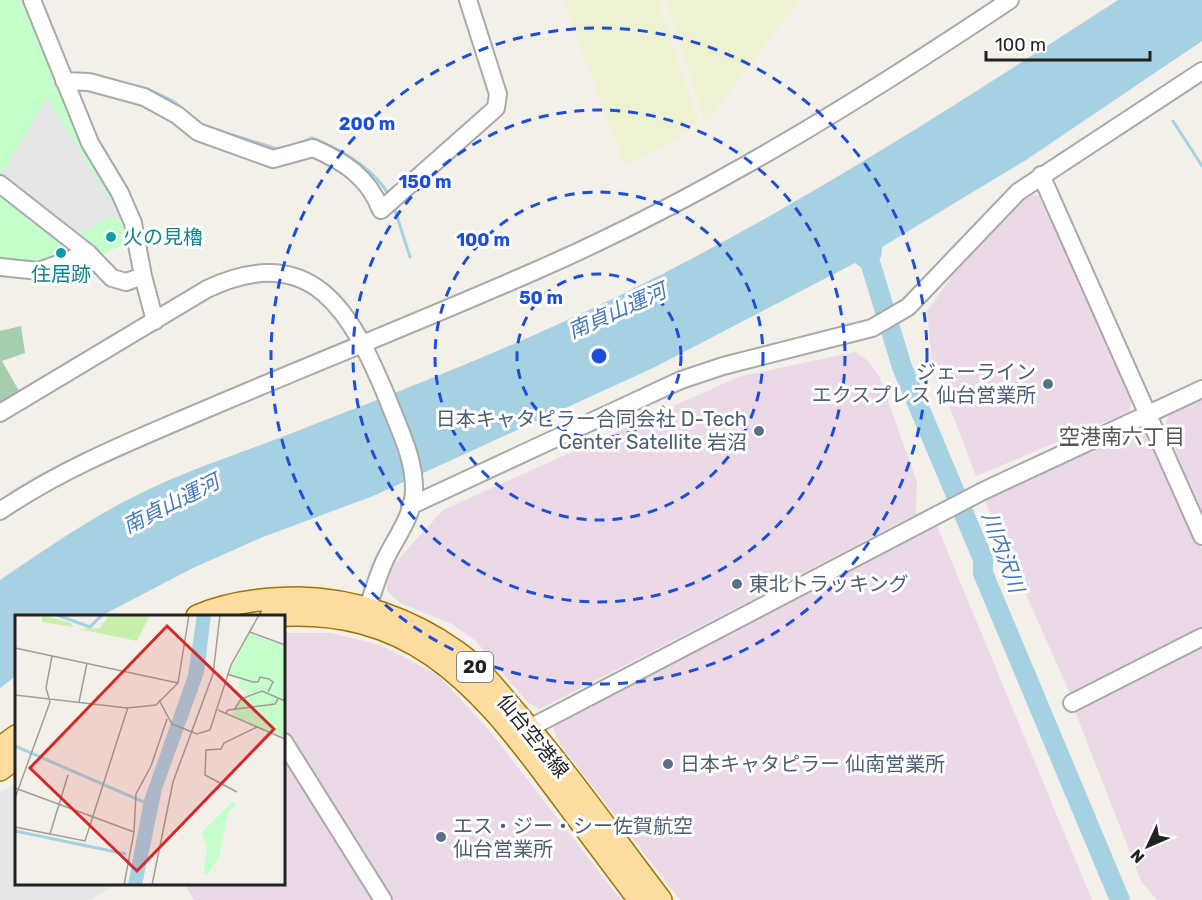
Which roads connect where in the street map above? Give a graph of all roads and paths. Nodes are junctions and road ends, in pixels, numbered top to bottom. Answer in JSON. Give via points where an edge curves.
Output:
{"nodes":[{"id":1,"x":32,"y":0,"type":"edge"},
{"id":2,"x":468,"y":0,"type":"edge"},
{"id":3,"x":1011,"y":0,"type":"edge"},
{"id":4,"x":1202,"y":71,"type":"edge"},
{"id":5,"x":64,"y":81,"type":"junction"},
{"id":6,"x":1041,"y":175,"type":"junction"},
{"id":7,"x":0,"y":184,"type":"edge"},
{"id":8,"x":88,"y":253,"type":"junction"},
{"id":9,"x":0,"y":267,"type":"edge"},
{"id":10,"x":142,"y":276,"type":"junction"},
{"id":11,"x":155,"y":321,"type":"junction"},
{"id":12,"x":362,"y":342,"type":"junction"},
{"id":13,"x":1202,"y":389,"type":"edge"},
{"id":14,"x":1148,"y":412,"type":"junction"},
{"id":15,"x":0,"y":413,"type":"edge"},
{"id":16,"x":412,"y":499,"type":"junction"},
{"id":17,"x":0,"y":511,"type":"edge"},
{"id":18,"x":1202,"y":536,"type":"edge"},
{"id":19,"x":203,"y":615,"type":"edge"},
{"id":20,"x":365,"y":615,"type":"junction"},
{"id":21,"x":285,"y":616,"type":"edge"},
{"id":22,"x":1202,"y":637,"type":"edge"},
{"id":23,"x":1072,"y":703,"type":"dead end"},
{"id":24,"x":522,"y":732,"type":"junction"},
{"id":25,"x":15,"y":737,"type":"edge"},
{"id":26,"x":285,"y":744,"type":"edge"},
{"id":27,"x":0,"y":748,"type":"edge"},
{"id":28,"x":15,"y":759,"type":"edge"},
{"id":29,"x":0,"y":770,"type":"edge"},
{"id":30,"x":383,"y":900,"type":"edge"},
{"id":31,"x":639,"y":900,"type":"edge"},
{"id":32,"x":661,"y":900,"type":"edge"}],
"edges":[{"from":1,"to":5,"type":"street"},
{"from":2,"to":5,"type":"street","via":[[498,94],[496,108],[381,210],[362,177],[345,163],[313,148],[273,159],[198,132],[144,97],[89,82]]},
{"from":3,"to":12,"type":"street","via":[[812,128],[660,213],[536,271]]},
{"from":4,"to":6,"type":"street"},
{"from":5,"to":10,"type":"street","via":[[90,143],[133,223]]},
{"from":6,"to":14,"type":"street"},
{"from":6,"to":16,"type":"street","via":[[994,215],[908,307],[872,328],[681,380]]},
{"from":7,"to":8,"type":"street"},
{"from":8,"to":9,"type":"street","via":[[39,271]]},
{"from":8,"to":10,"type":"street","via":[[118,281]]},
{"from":10,"to":11,"type":"street"},
{"from":11,"to":12,"type":"street","via":[[229,278],[276,273],[319,288],[346,315]]},
{"from":11,"to":15,"type":"street"},
{"from":12,"to":16,"type":"street","via":[[405,443],[412,467]]},
{"from":12,"to":17,"type":"street","via":[[109,449]]},
{"from":13,"to":14,"type":"street"},
{"from":14,"to":18,"type":"street"},
{"from":14,"to":24,"type":"street","via":[[967,501]]},
{"from":16,"to":20,"type":"street"},
{"from":19,"to":20,"type":"main road","name":"仙台空港線","number":"20","via":[[250,601],[280,598],[318,598]]},
{"from":20,"to":21,"type":"main road","name":"仙台空港線","number":"20"},
{"from":20,"to":24,"type":"main road","name":"仙台空港線","number":"20","via":[[452,668]]},
{"from":22,"to":23,"type":"street"},
{"from":24,"to":31,"type":"main road","name":"仙台空港線","number":"20"},
{"from":24,"to":32,"type":"main road","name":"仙台空港線","number":"20"},
{"from":25,"to":27,"type":"main road"},
{"from":26,"to":30,"type":"street"},
{"from":28,"to":29,"type":"main road"}]}
